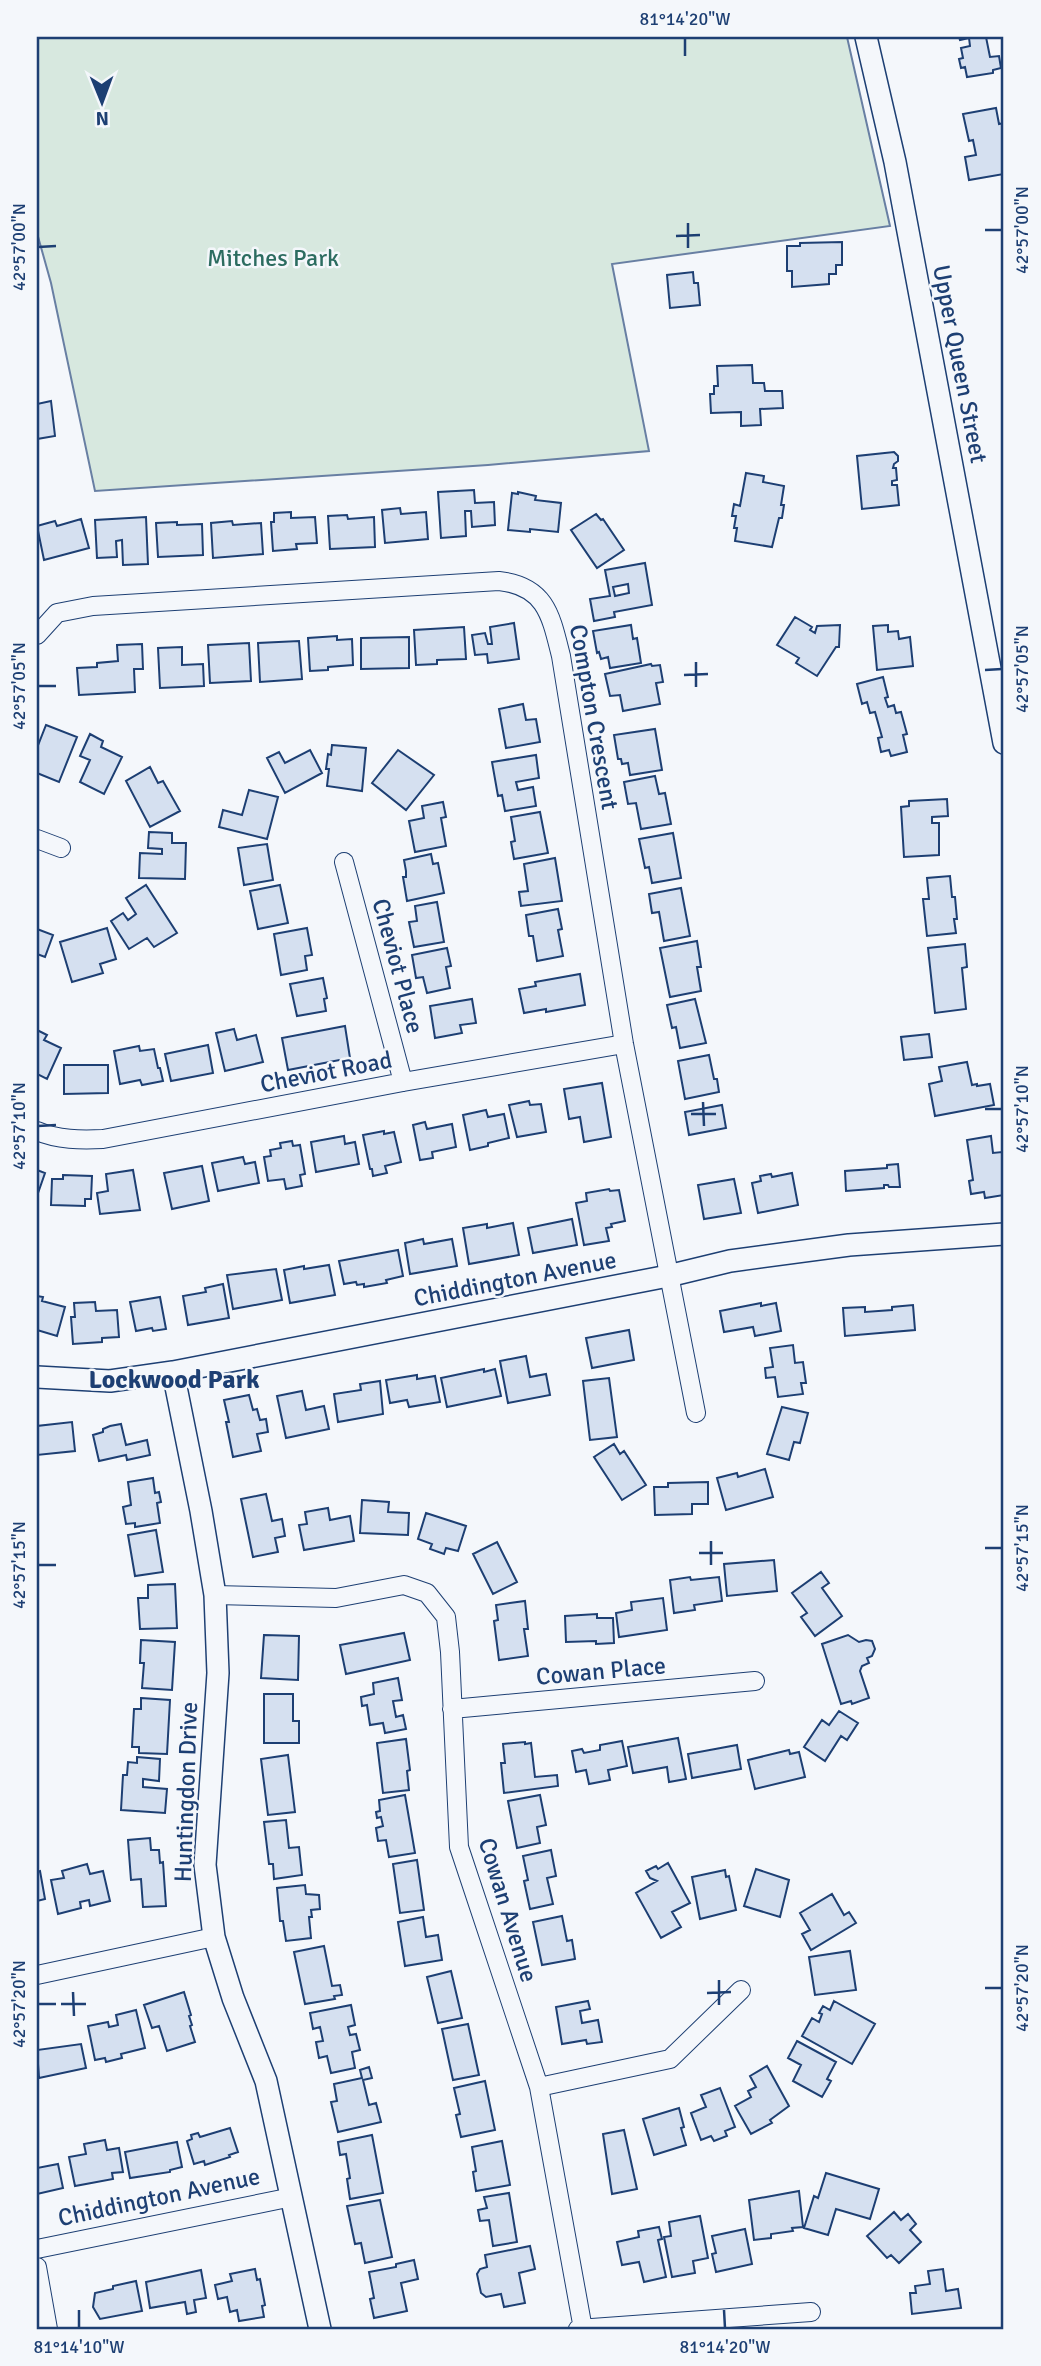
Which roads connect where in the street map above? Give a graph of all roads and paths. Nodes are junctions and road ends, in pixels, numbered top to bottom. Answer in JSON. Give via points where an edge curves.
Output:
{"nodes":[{"id":1,"x":866,"y":37,"type":"edge"},
{"id":2,"x":37,"y":635,"type":"edge"},
{"id":3,"x":1004,"y":743,"type":"edge"},
{"id":4,"x":37,"y":839,"type":"edge"},
{"id":5,"x":61,"y":848,"type":"dead end"},
{"id":6,"x":345,"y":862,"type":"dead end"},
{"id":7,"x":624,"y":1044,"type":"junction"},
{"id":8,"x":403,"y":1082,"type":"junction"},
{"id":9,"x":37,"y":1131,"type":"edge"},
{"id":10,"x":1004,"y":1234,"type":"edge"},
{"id":11,"x":668,"y":1276,"type":"junction"},
{"id":12,"x":173,"y":1372,"type":"junction"},
{"id":13,"x":37,"y":1377,"type":"edge"},
{"id":14,"x":696,"y":1413,"type":"dead end"},
{"id":15,"x":215,"y":1595,"type":"junction"},
{"id":16,"x":755,"y":1681,"type":"dead end"},
{"id":17,"x":452,"y":1709,"type":"junction"},
{"id":18,"x":214,"y":1937,"type":"junction"},
{"id":19,"x":37,"y":1975,"type":"edge"},
{"id":20,"x":741,"y":1990,"type":"dead end"},
{"id":21,"x":539,"y":2087,"type":"junction"},
{"id":22,"x":292,"y":2197,"type":"junction"},
{"id":23,"x":37,"y":2249,"type":"edge"},
{"id":24,"x":37,"y":2267,"type":"edge"},
{"id":25,"x":811,"y":2312,"type":"dead end"},
{"id":26,"x":48,"y":2329,"type":"edge"},
{"id":27,"x":320,"y":2329,"type":"edge"},
{"id":28,"x":580,"y":2329,"type":"edge"}],
"edges":[{"from":1,"to":3,"type":"street","name":"Upper Queen Street","via":[[898,176]]},
{"from":2,"to":7,"type":"street","name":"Compton Crescent","via":[[57,613],[93,606],[499,581],[517,583],[537,596],[551,617],[561,656]]},
{"from":4,"to":5,"type":"street"},
{"from":6,"to":8,"type":"street","name":"Cheviot Place"},
{"from":7,"to":8,"type":"street","name":"Cheviot Road"},
{"from":7,"to":11,"type":"street","name":"Compton Crescent"},
{"from":8,"to":9,"type":"street","name":"Cheviot Road","via":[[103,1139],[77,1140]]},
{"from":10,"to":11,"type":"street","name":"Chiddington Avenue","via":[[849,1245],[730,1261]]},
{"from":11,"to":12,"type":"street","name":"Chiddington Avenue"},
{"from":11,"to":14,"type":"street","name":"Compton Crescent"},
{"from":12,"to":13,"type":"street","name":"Chiddington Avenue","via":[[110,1381]]},
{"from":12,"to":15,"type":"street","name":"Huntingdon Drive"},
{"from":15,"to":17,"type":"street","name":"Cowan Avenue","via":[[336,1598],[404,1585],[427,1593],[446,1617]]},
{"from":15,"to":18,"type":"street","name":"Huntingdon Drive","via":[[218,1673],[205,1865]]},
{"from":16,"to":17,"type":"street","name":"Cowan Place"},
{"from":17,"to":21,"type":"street","name":"Cowan Avenue","via":[[459,1847]]},
{"from":18,"to":19,"type":"street"},
{"from":18,"to":22,"type":"street","name":"Huntingdon Drive","via":[[266,2081]]},
{"from":20,"to":21,"type":"street","via":[[670,2059]]},
{"from":21,"to":28,"type":"street","name":"Cowan Avenue"},
{"from":22,"to":23,"type":"street","name":"Chiddington Avenue"},
{"from":22,"to":27,"type":"street","name":"Huntingdon Drive"},
{"from":24,"to":26,"type":"street"},
{"from":25,"to":28,"type":"street"}]}
